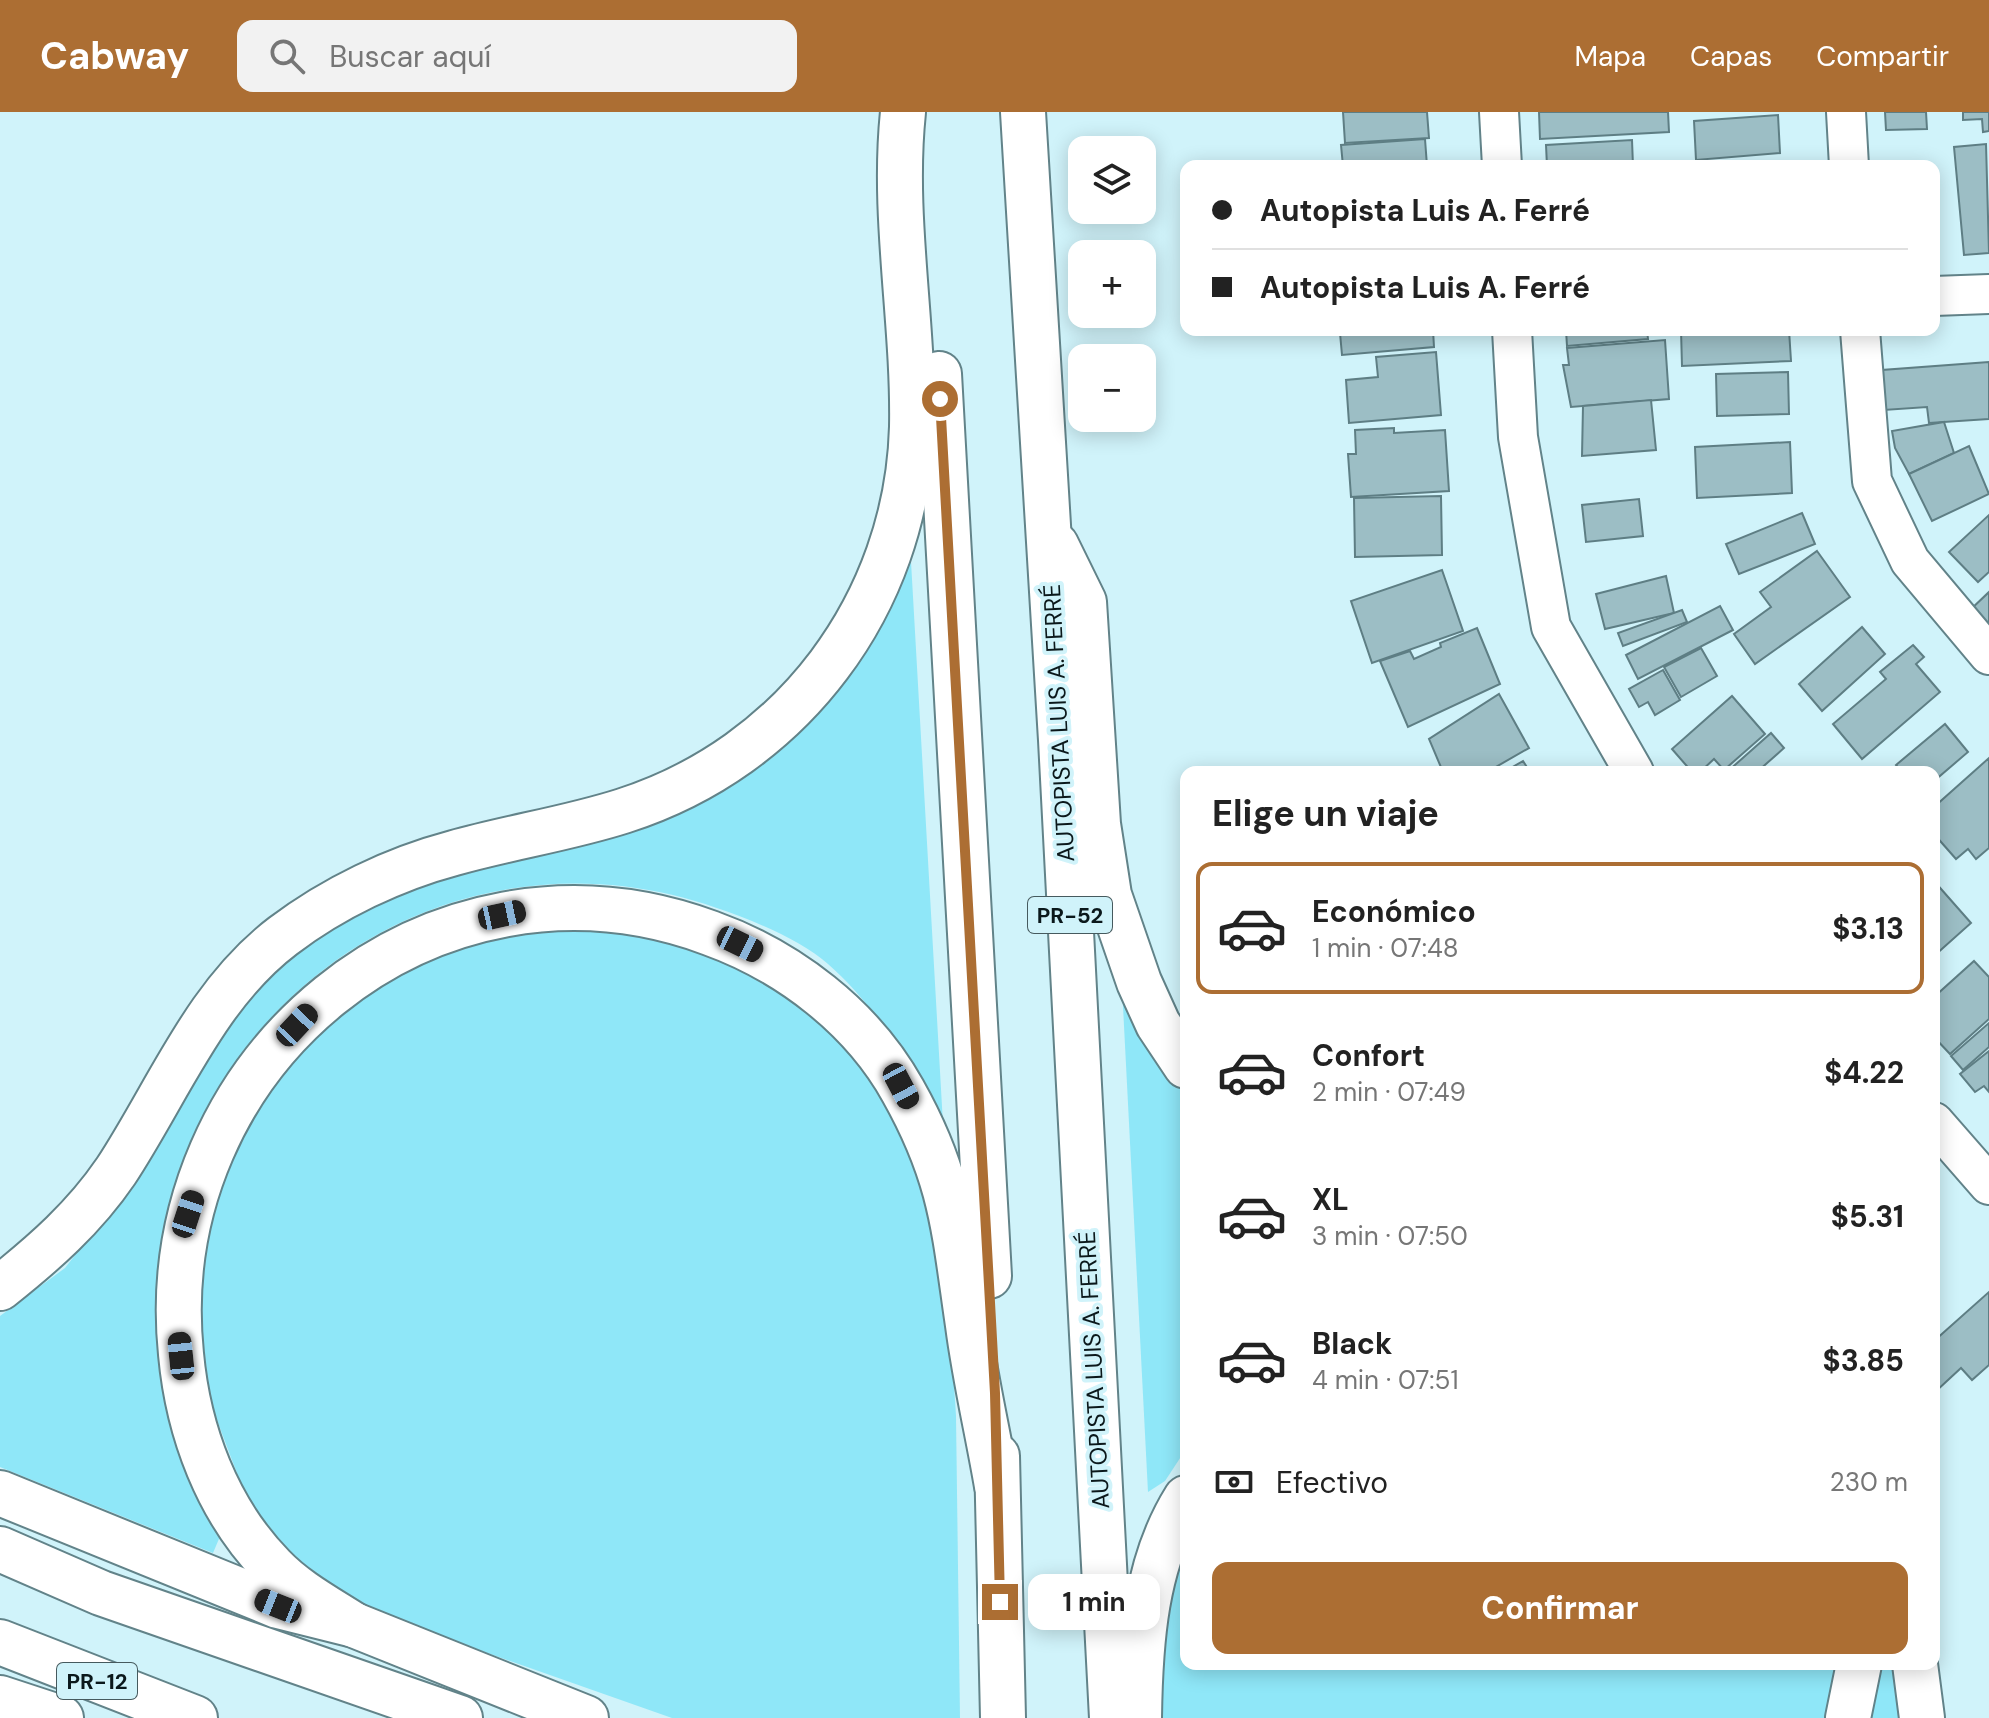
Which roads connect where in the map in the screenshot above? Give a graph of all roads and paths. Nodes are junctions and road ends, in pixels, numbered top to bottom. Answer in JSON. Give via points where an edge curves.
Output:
{"nodes":[{"id":1,"x":903,"y":112,"type":"edge"},
{"id":2,"x":925,"y":112,"type":"edge"},
{"id":3,"x":1023,"y":112,"type":"edge"},
{"id":4,"x":1499,"y":112,"type":"edge"},
{"id":5,"x":1846,"y":112,"type":"edge"},
{"id":6,"x":1502,"y":160,"type":"edge"},
{"id":7,"x":1849,"y":160,"type":"edge"},
{"id":8,"x":1989,"y":294,"type":"edge"},
{"id":9,"x":1940,"y":296,"type":"edge"},
{"id":10,"x":1512,"y":336,"type":"edge"},
{"id":11,"x":1860,"y":336,"type":"edge"},
{"id":12,"x":1047,"y":526,"type":"junction"},
{"id":13,"x":1989,"y":655,"type":"edge"},
{"id":14,"x":1631,"y":766,"type":"edge"},
{"id":15,"x":1180,"y":1057,"type":"edge"},
{"id":16,"x":1940,"y":1128,"type":"edge"},
{"id":17,"x":1986,"y":1176,"type":"edge"},
{"id":18,"x":0,"y":1288,"type":"edge"},
{"id":19,"x":997,"y":1486,"type":"junction"},
{"id":20,"x":0,"y":1493,"type":"edge"},
{"id":21,"x":1180,"y":1511,"type":"edge"},
{"id":22,"x":0,"y":1549,"type":"edge"},
{"id":23,"x":354,"y":1625,"type":"junction"},
{"id":24,"x":0,"y":1642,"type":"edge"},
{"id":25,"x":1858,"y":1670,"type":"edge"},
{"id":26,"x":1916,"y":1670,"type":"edge"},
{"id":27,"x":0,"y":1698,"type":"edge"},
{"id":28,"x":61,"y":1718,"type":"edge"},
{"id":29,"x":195,"y":1718,"type":"edge"},
{"id":30,"x":460,"y":1718,"type":"edge"},
{"id":31,"x":586,"y":1718,"type":"edge"},
{"id":32,"x":1003,"y":1718,"type":"edge"},
{"id":33,"x":1112,"y":1718,"type":"edge"},
{"id":34,"x":1139,"y":1718,"type":"edge"},
{"id":35,"x":1848,"y":1718,"type":"edge"},
{"id":36,"x":1922,"y":1718,"type":"edge"}],
"edges":[{"from":1,"to":18,"type":"highway","via":[[899,153],[912,386],[909,467],[879,583],[844,649],[785,717],[679,788],[593,820],[415,865],[328,907],[283,937],[253,963],[212,1014],[89,1207],[68,1232]]},
{"from":2,"to":19,"type":"highway"},
{"from":3,"to":12,"type":"highway","name":"AUTOPISTA LUIS A. FERRÉ","number":"PR-52"},
{"from":4,"to":6,"type":"street"},
{"from":5,"to":7,"type":"street"},
{"from":8,"to":9,"type":"street"},
{"from":10,"to":14,"type":"street","via":[[1518,437],[1551,627]]},
{"from":11,"to":13,"type":"street","via":[[1872,481],[1910,561]]},
{"from":12,"to":15,"type":"highway","via":[[1084,602],[1098,824],[1109,895],[1139,982]]},
{"from":12,"to":33,"type":"highway","name":"AUTOPISTA LUIS A. FERRÉ","number":"PR-52"},
{"from":16,"to":17,"type":"street"},
{"from":19,"to":23,"type":"highway","via":[[949,1194],[924,1130],[872,1046],[772,959],[695,927],[616,909],[523,910],[482,919],[390,953],[315,1005],[278,1045],[233,1110],[206,1161],[188,1214],[178,1331],[186,1397],[205,1461],[240,1525],[275,1569]]},
{"from":19,"to":32,"type":"highway"},
{"from":20,"to":23,"type":"highway","via":[[278,1606]]},
{"from":21,"to":34,"type":"highway","via":[[1151,1588],[1142,1634]]},
{"from":22,"to":30,"type":"highway","via":[[101,1593]]},
{"from":23,"to":31,"type":"highway"},
{"from":24,"to":29,"type":"highway","number":"PR-12"},
{"from":25,"to":35,"type":"highway"},
{"from":26,"to":36,"type":"highway"},
{"from":27,"to":28,"type":"highway"}]}
